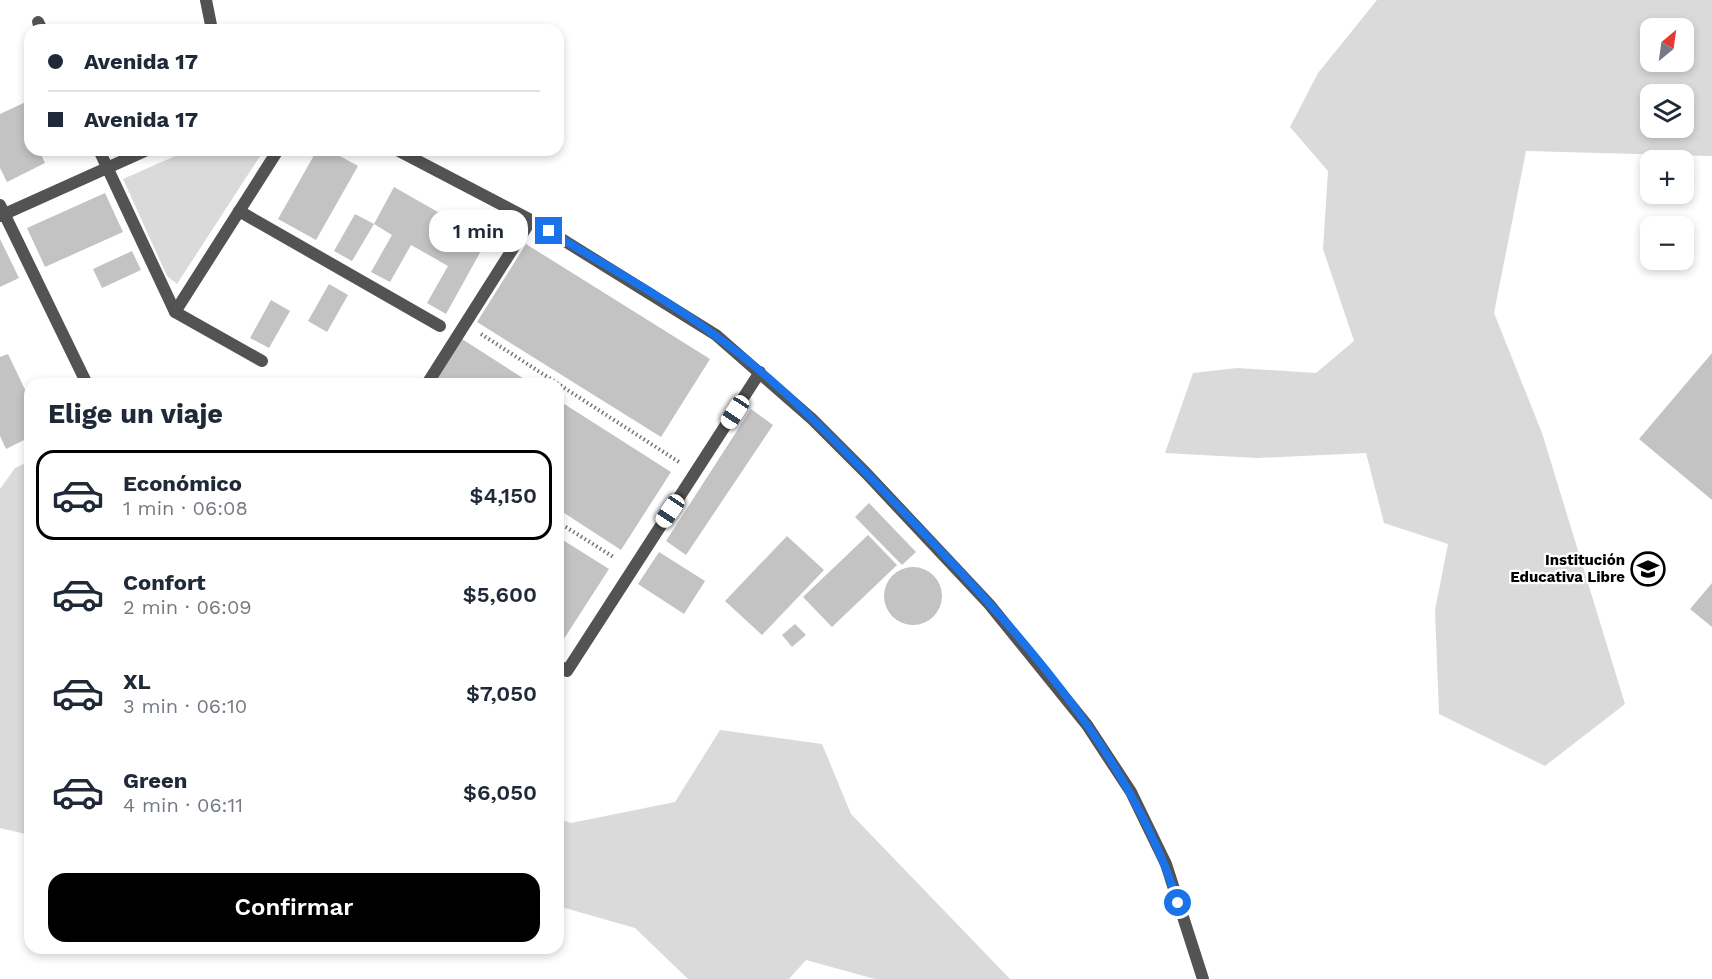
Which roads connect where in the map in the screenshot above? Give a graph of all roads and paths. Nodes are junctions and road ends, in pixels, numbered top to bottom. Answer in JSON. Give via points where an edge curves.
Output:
{"nodes":[{"id":1,"x":206,"y":0,"type":"edge"},
{"id":2,"x":211,"y":24,"type":"edge"},
{"id":3,"x":102,"y":156,"type":"edge"},
{"id":4,"x":134,"y":156,"type":"edge"},
{"id":5,"x":274,"y":156,"type":"edge"},
{"id":6,"x":408,"y":156,"type":"edge"},
{"id":7,"x":108,"y":168,"type":"junction"},
{"id":8,"x":239,"y":211,"type":"junction"},
{"id":9,"x":1,"y":212,"type":"edge"},
{"id":10,"x":531,"y":220,"type":"junction"},
{"id":11,"x":175,"y":312,"type":"junction"},
{"id":12,"x":465,"y":324,"type":"junction"},
{"id":13,"x":440,"y":326,"type":"dead end"},
{"id":14,"x":262,"y":362,"type":"dead end"},
{"id":15,"x":760,"y":372,"type":"junction"},
{"id":16,"x":84,"y":378,"type":"edge"},
{"id":17,"x":431,"y":378,"type":"edge"},
{"id":18,"x":549,"y":378,"type":"edge"},
{"id":19,"x":564,"y":387,"type":"edge"},
{"id":20,"x":696,"y":472,"type":"junction"},
{"id":21,"x":564,"y":526,"type":"edge"},
{"id":22,"x":632,"y":569,"type":"junction"},
{"id":23,"x":564,"y":669,"type":"edge"},
{"id":24,"x":1203,"y":979,"type":"edge"}],
"edges":[{"from":1,"to":2,"type":"street"},
{"from":3,"to":7,"type":"street"},
{"from":4,"to":7,"type":"street"},
{"from":5,"to":8,"type":"street"},
{"from":6,"to":10,"type":"street"},
{"from":7,"to":9,"type":"street"},
{"from":7,"to":11,"type":"street"},
{"from":8,"to":11,"type":"street"},
{"from":8,"to":13,"type":"street"},
{"from":9,"to":16,"type":"street"},
{"from":10,"to":12,"type":"street"},
{"from":10,"to":15,"type":"street","via":[[716,335]]},
{"from":11,"to":14,"type":"street"},
{"from":12,"to":17,"type":"street"},
{"from":12,"to":18,"type":"path"},
{"from":15,"to":20,"type":"street"},
{"from":15,"to":24,"type":"street","via":[[812,419],[990,604],[1087,725],[1131,792],[1166,864]]},
{"from":19,"to":20,"type":"path"},
{"from":20,"to":22,"type":"street"},
{"from":21,"to":22,"type":"path"},
{"from":22,"to":23,"type":"street","via":[[567,671]]}]}
